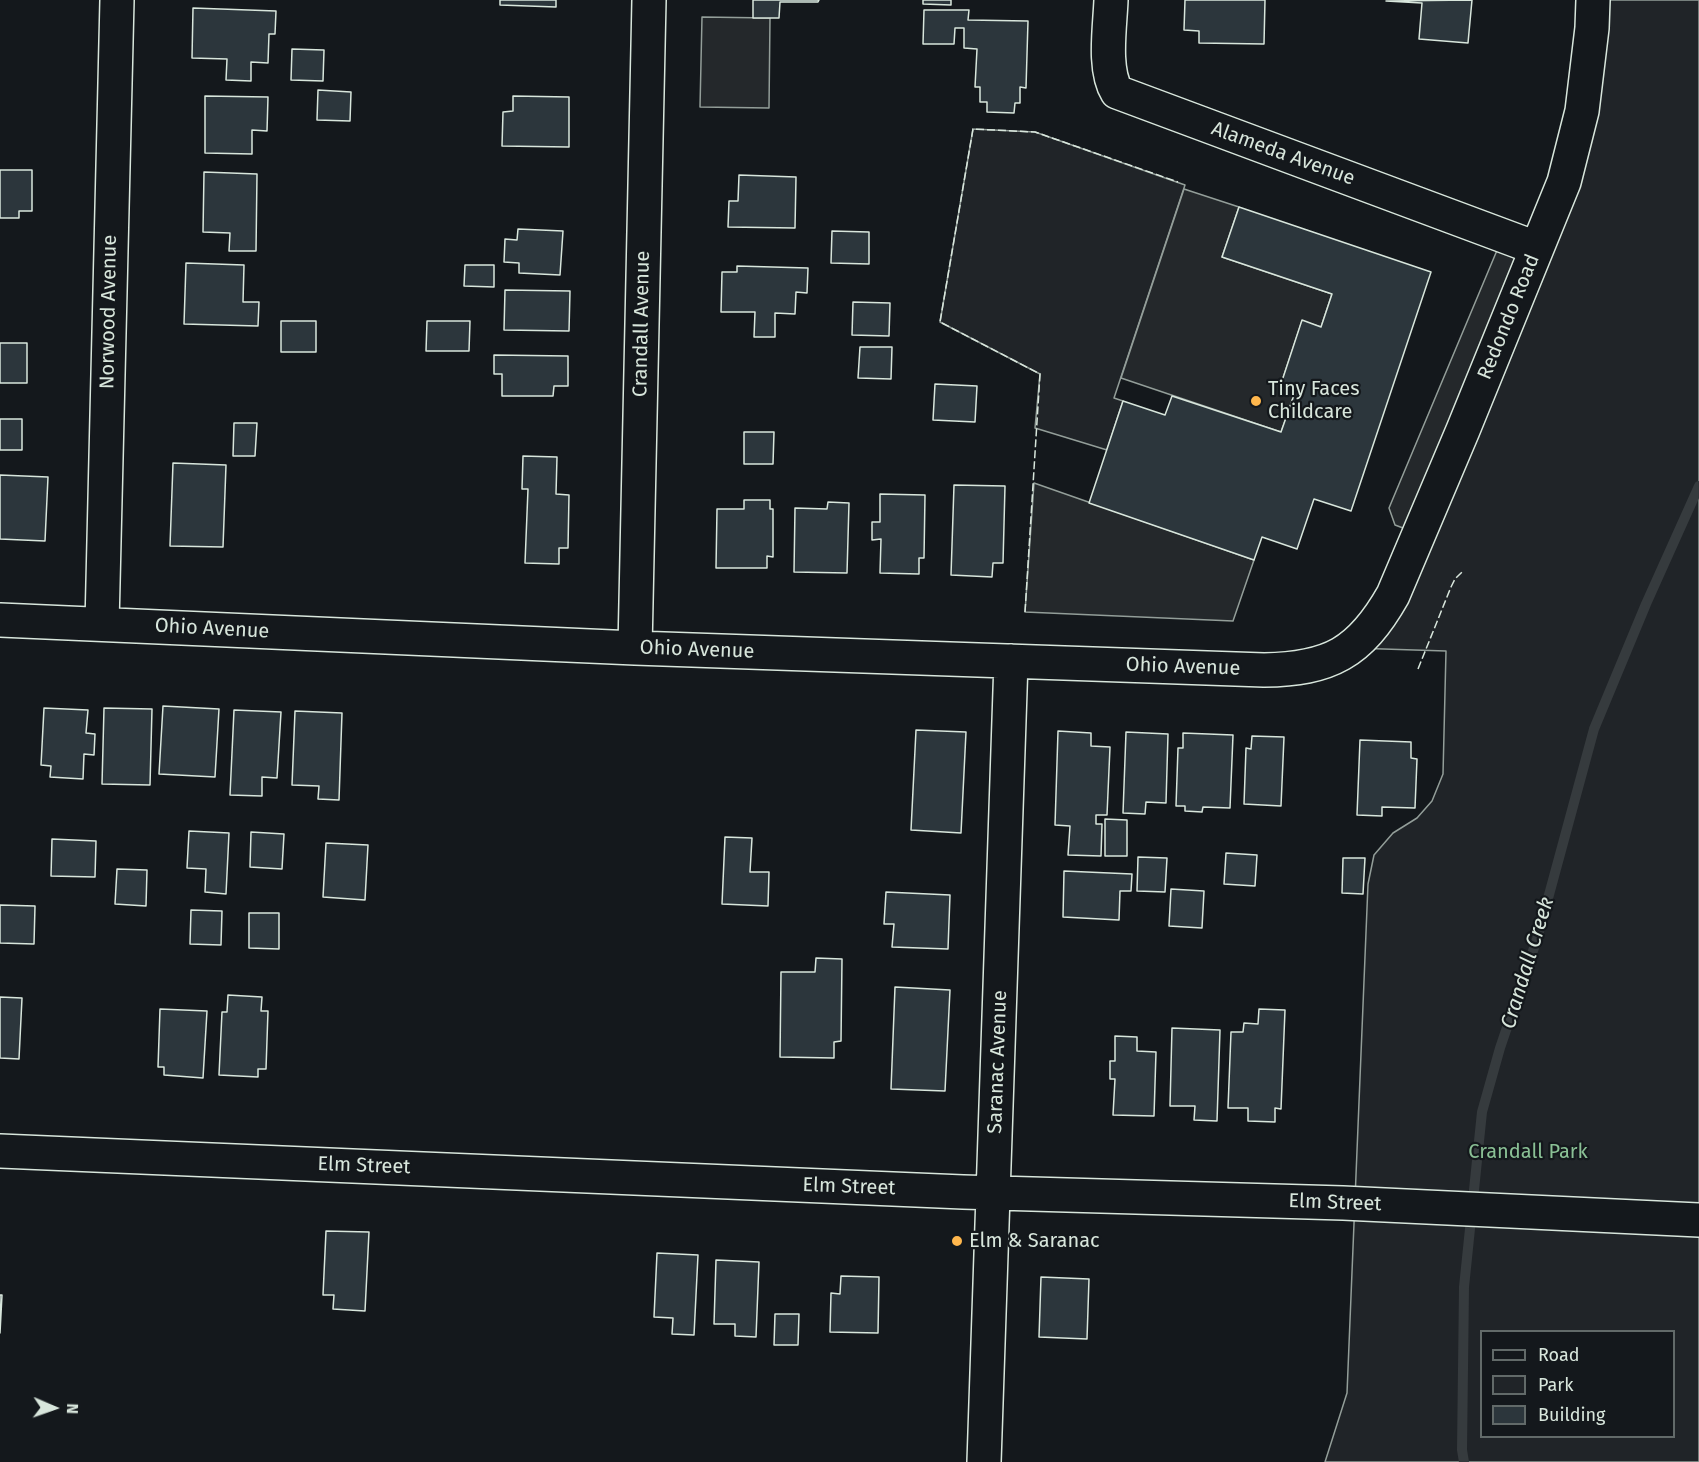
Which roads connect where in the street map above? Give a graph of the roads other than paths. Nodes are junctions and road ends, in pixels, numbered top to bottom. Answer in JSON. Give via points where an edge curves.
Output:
{"nodes":[{"id":1,"x":117,"y":0,"type":"edge"},
{"id":2,"x":649,"y":0,"type":"edge"},
{"id":3,"x":1111,"y":0,"type":"edge"},
{"id":4,"x":1593,"y":0,"type":"edge"},
{"id":5,"x":1536,"y":249,"type":"junction"},
{"id":6,"x":0,"y":620,"type":"edge"},
{"id":7,"x":1378,"y":620,"type":"joint"},
{"id":8,"x":102,"y":624,"type":"junction"},
{"id":9,"x":635,"y":648,"type":"junction"},
{"id":10,"x":1011,"y":661,"type":"junction"},
{"id":11,"x":0,"y":1151,"type":"edge"},
{"id":12,"x":994,"y":1193,"type":"junction"},
{"id":13,"x":1692,"y":1220,"type":"edge"},
{"id":14,"x":984,"y":1462,"type":"edge"}],
"edges":[{"from":1,"to":8,"type":"street","name":"Norwood Avenue"},
{"from":2,"to":9,"type":"street","name":"Crandall Avenue"},
{"from":3,"to":5,"type":"street","name":"Alameda Avenue","via":[[1111,82],[1118,92]]},
{"from":4,"to":5,"type":"street","name":"Redondo Road","via":[[1582,111],[1564,182]]},
{"from":5,"to":7,"type":"street","name":"Redondo Road","via":[[1419,534]]},
{"from":6,"to":8,"type":"street","name":"Ohio Avenue"},
{"from":7,"to":10,"type":"street","name":"Ohio Avenue","via":[[1352,648],[1328,662],[1304,667],[1264,670]]},
{"from":8,"to":9,"type":"street","name":"Ohio Avenue"},
{"from":9,"to":10,"type":"street","name":"Ohio Avenue"},
{"from":10,"to":12,"type":"street","name":"Saranac Avenue"},
{"from":11,"to":12,"type":"street","name":"Elm Street"},
{"from":12,"to":13,"type":"street","name":"Elm Street","via":[[1343,1203]]},
{"from":12,"to":14,"type":"street","name":"Saranac Avenue"}]}
